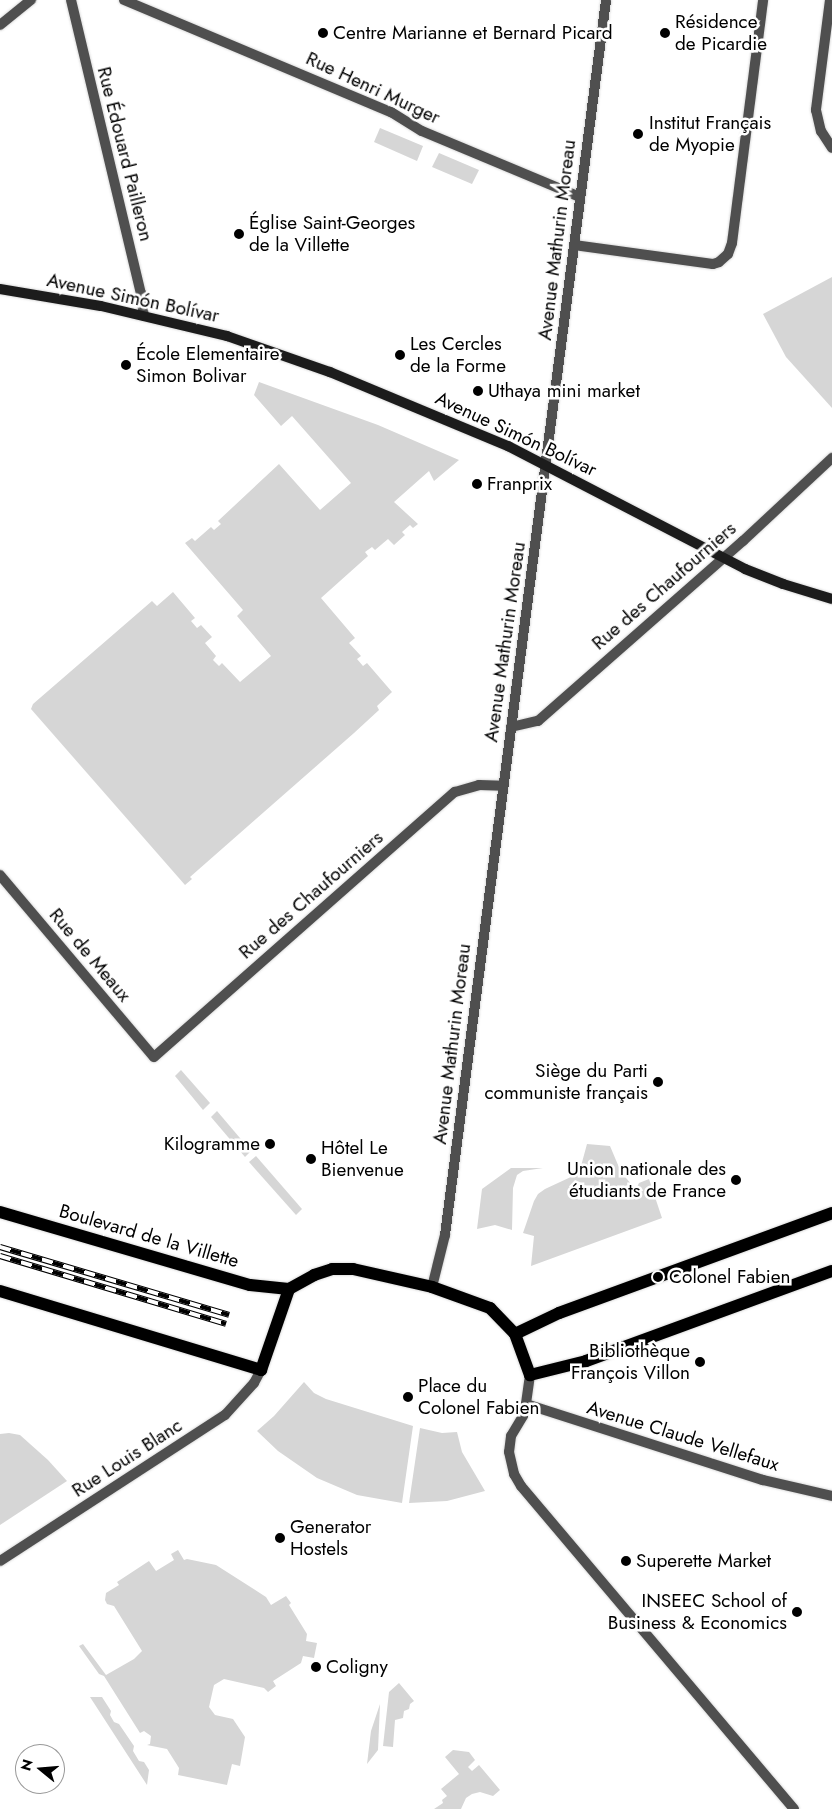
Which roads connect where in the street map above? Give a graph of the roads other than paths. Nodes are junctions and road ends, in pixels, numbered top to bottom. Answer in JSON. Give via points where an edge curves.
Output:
{"nodes":[{"id":1,"x":31,"y":0,"type":"edge"},
{"id":2,"x":71,"y":0,"type":"edge"},
{"id":3,"x":124,"y":0,"type":"edge"},
{"id":4,"x":606,"y":0,"type":"edge"},
{"id":5,"x":763,"y":0,"type":"edge"},
{"id":6,"x":830,"y":0,"type":"edge"},
{"id":7,"x":0,"y":25,"type":"edge"},
{"id":8,"x":832,"y":148,"type":"edge"},
{"id":9,"x":580,"y":197,"type":"junction"},
{"id":10,"x":574,"y":245,"type":"junction"},
{"id":11,"x":0,"y":289,"type":"edge"},
{"id":12,"x":144,"y":316,"type":"junction"},
{"id":13,"x":832,"y":458,"type":"edge"},
{"id":14,"x":546,"y":466,"type":"junction"},
{"id":15,"x":722,"y":558,"type":"junction"},
{"id":16,"x":832,"y":599,"type":"edge"},
{"id":17,"x":511,"y":727,"type":"junction"},
{"id":18,"x":503,"y":786,"type":"junction"},
{"id":19,"x":0,"y":875,"type":"edge"},
{"id":20,"x":154,"y":1057,"type":"joint"},
{"id":21,"x":0,"y":1212,"type":"edge"},
{"id":22,"x":832,"y":1213,"type":"edge"},
{"id":23,"x":832,"y":1271,"type":"edge"},
{"id":24,"x":432,"y":1287,"type":"junction"},
{"id":25,"x":289,"y":1290,"type":"junction"},
{"id":26,"x":0,"y":1292,"type":"edge"},
{"id":27,"x":515,"y":1334,"type":"junction"},
{"id":28,"x":261,"y":1370,"type":"junction"},
{"id":29,"x":530,"y":1375,"type":"junction"},
{"id":30,"x":526,"y":1404,"type":"junction"},
{"id":31,"x":832,"y":1496,"type":"edge"},
{"id":32,"x":0,"y":1561,"type":"edge"},
{"id":33,"x":794,"y":1809,"type":"edge"}],
"edges":[{"from":1,"to":7,"type":"street"},
{"from":2,"to":12,"type":"street","name":"Rue Édouard Pailleron"},
{"from":3,"to":9,"type":"street","name":"Rue Henri Murger","via":[[391,112],[422,131]]},
{"from":4,"to":9,"type":"street","name":"Avenue Mathurin Moreau"},
{"from":5,"to":10,"type":"street","via":[[728,254],[713,264]]},
{"from":6,"to":8,"type":"street","via":[[816,110],[821,131]]},
{"from":9,"to":10,"type":"street","name":"Avenue Mathurin Moreau"},
{"from":10,"to":14,"type":"street","name":"Avenue Mathurin Moreau"},
{"from":11,"to":12,"type":"main road","name":"Avenue Simón Bolívar"},
{"from":12,"to":14,"type":"main road","name":"Avenue Simón Bolívar","via":[[227,336],[330,372],[491,439]]},
{"from":13,"to":15,"type":"street","name":"Rue des Chaufourniers"},
{"from":14,"to":15,"type":"main road","name":"Avenue Simón Bolívar"},
{"from":14,"to":17,"type":"street","name":"Avenue Mathurin Moreau"},
{"from":15,"to":16,"type":"main road","name":"Avenue Simón Bolívar","via":[[782,584]]},
{"from":15,"to":17,"type":"street","name":"Rue des Chaufourniers","via":[[538,720]]},
{"from":17,"to":18,"type":"street","name":"Avenue Mathurin Moreau"},
{"from":18,"to":20,"type":"street","name":"Rue des Chaufourniers","via":[[480,786],[455,792]]},
{"from":18,"to":24,"type":"street","name":"Avenue Mathurin Moreau","via":[[445,1235]]},
{"from":19,"to":20,"type":"street","name":"Rue de Meaux"},
{"from":21,"to":25,"type":"main road","name":"Boulevard de la Villette","via":[[250,1285]]},
{"from":22,"to":27,"type":"main road","via":[[559,1313]]},
{"from":23,"to":29,"type":"main road","via":[[586,1361]]},
{"from":24,"to":25,"type":"main road","via":[[353,1269],[332,1269]]},
{"from":24,"to":27,"type":"main road","via":[[490,1308]]},
{"from":25,"to":28,"type":"main road"},
{"from":26,"to":28,"type":"main road"},
{"from":27,"to":29,"type":"main road"},
{"from":28,"to":32,"type":"street","name":"Rue Louis Blanc","via":[[254,1383],[225,1415]]},
{"from":29,"to":30,"type":"street"},
{"from":30,"to":31,"type":"street","name":"Avenue Claude Vellefaux","via":[[763,1480]]},
{"from":30,"to":33,"type":"street","via":[[511,1436],[509,1452],[514,1474],[521,1486]]}]}
